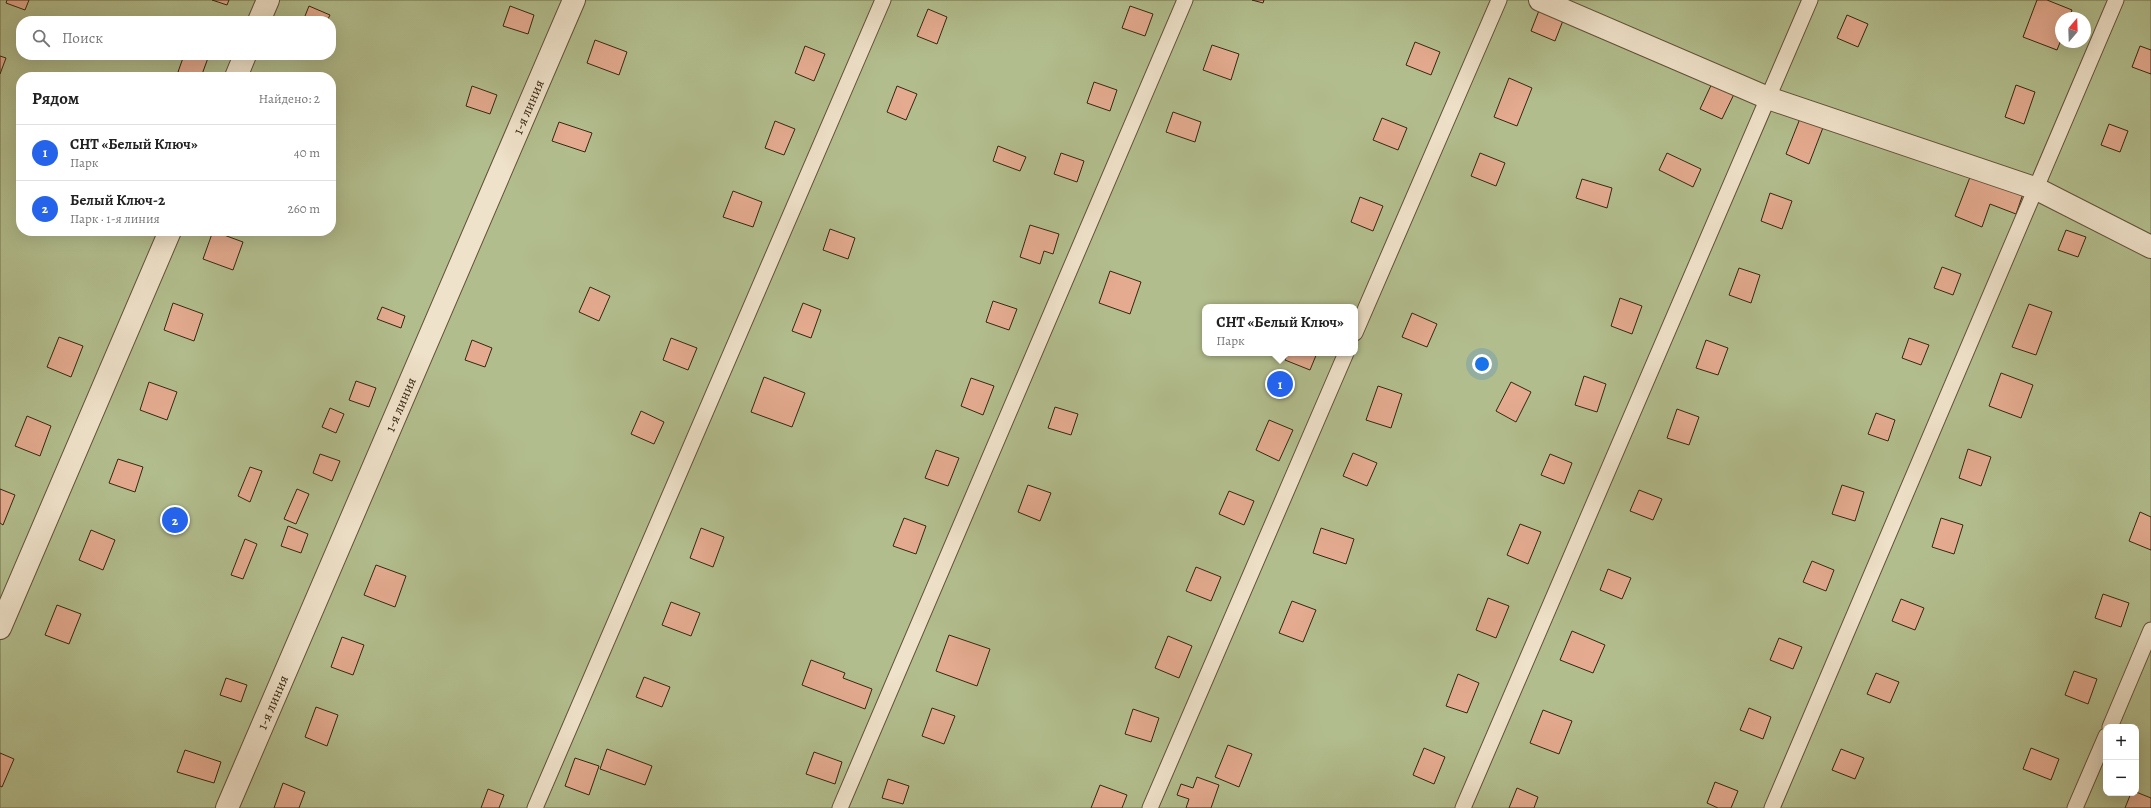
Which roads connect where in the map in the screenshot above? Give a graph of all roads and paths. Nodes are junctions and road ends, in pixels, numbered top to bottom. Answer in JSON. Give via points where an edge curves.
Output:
{"nodes":[{"id":1,"x":268,"y":0,"type":"edge"},
{"id":2,"x":574,"y":0,"type":"edge"},
{"id":3,"x":883,"y":0,"type":"edge"},
{"id":4,"x":1185,"y":0,"type":"edge"},
{"id":5,"x":1499,"y":0,"type":"edge"},
{"id":6,"x":1540,"y":0,"type":"edge"},
{"id":7,"x":1810,"y":0,"type":"edge"},
{"id":8,"x":2116,"y":0,"type":"edge"},
{"id":9,"x":262,"y":16,"type":"edge"},
{"id":10,"x":243,"y":60,"type":"edge"},
{"id":11,"x":238,"y":72,"type":"edge"},
{"id":12,"x":1768,"y":98,"type":"junction"},
{"id":13,"x":2037,"y":189,"type":"junction"},
{"id":14,"x":168,"y":236,"type":"edge"},
{"id":15,"x":2151,"y":247,"type":"edge"},
{"id":16,"x":1358,"y":326,"type":"edge"},
{"id":17,"x":1345,"y":356,"type":"edge"},
{"id":18,"x":0,"y":628,"type":"edge"},
{"id":19,"x":2151,"y":630,"type":"edge"},
{"id":20,"x":2111,"y":724,"type":"edge"},
{"id":21,"x":2103,"y":743,"type":"edge"},
{"id":22,"x":227,"y":808,"type":"edge"},
{"id":23,"x":535,"y":808,"type":"edge"},
{"id":24,"x":840,"y":808,"type":"edge"},
{"id":25,"x":1150,"y":808,"type":"edge"},
{"id":26,"x":1463,"y":808,"type":"edge"},
{"id":27,"x":1772,"y":808,"type":"edge"},
{"id":28,"x":2075,"y":808,"type":"edge"}],
"edges":[{"from":1,"to":9,"type":"street"},
{"from":2,"to":22,"type":"street","name":"1-я линия"},
{"from":3,"to":23,"type":"lane"},
{"from":4,"to":24,"type":"lane"},
{"from":5,"to":16,"type":"lane"},
{"from":6,"to":12,"type":"street"},
{"from":7,"to":12,"type":"lane"},
{"from":8,"to":13,"type":"lane"},
{"from":10,"to":11,"type":"street"},
{"from":12,"to":13,"type":"street"},
{"from":12,"to":26,"type":"lane"},
{"from":13,"to":15,"type":"street"},
{"from":13,"to":27,"type":"lane"},
{"from":14,"to":18,"type":"street"},
{"from":17,"to":25,"type":"lane"},
{"from":19,"to":20,"type":"lane"},
{"from":21,"to":28,"type":"lane"}]}
